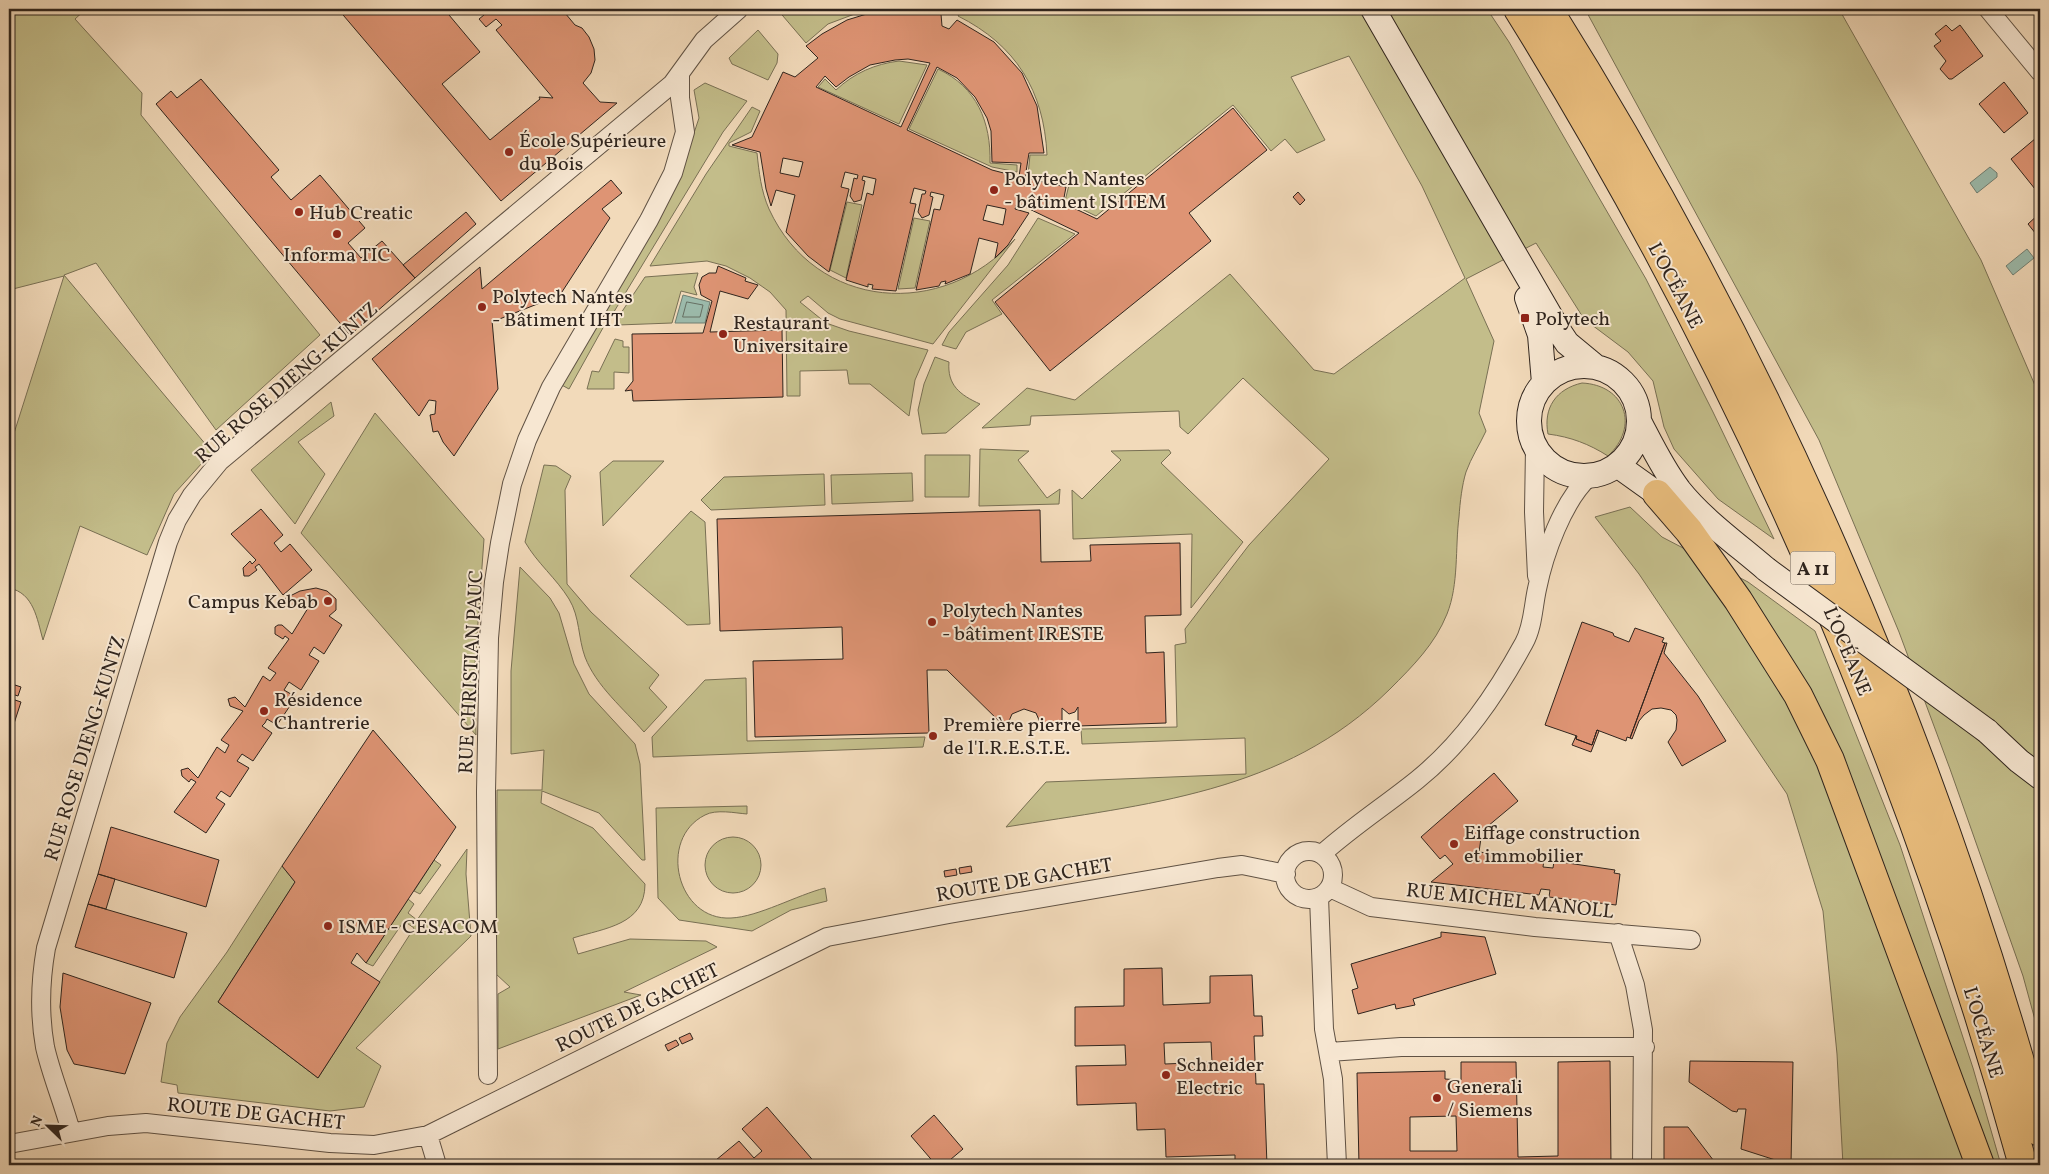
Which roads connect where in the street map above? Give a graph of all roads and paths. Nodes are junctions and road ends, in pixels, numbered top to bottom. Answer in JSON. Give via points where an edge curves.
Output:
{"nodes":[{"id":1,"x":739,"y":9,"type":"edge"},
{"id":2,"x":1373,"y":9,"type":"edge"},
{"id":3,"x":1518,"y":9,"type":"edge"},
{"id":4,"x":1548,"y":9,"type":"edge"},
{"id":5,"x":1988,"y":9,"type":"edge"},
{"id":6,"x":2040,"y":72,"type":"edge"},
{"id":7,"x":680,"y":74,"type":"junction"},
{"id":8,"x":1508,"y":244,"type":"junction"},
{"id":9,"x":1596,"y":367,"type":"junction"},
{"id":10,"x":1544,"y":383,"type":"junction"},
{"id":11,"x":1640,"y":423,"type":"junction"},
{"id":12,"x":1535,"y":447,"type":"junction"},
{"id":13,"x":1617,"y":465,"type":"junction"},
{"id":14,"x":1589,"y":477,"type":"junction"},
{"id":15,"x":1657,"y":494,"type":"junction"},
{"id":16,"x":1766,"y":568,"type":"junction"},
{"id":17,"x":1537,"y":587,"type":"junction"},
{"id":18,"x":1988,"y":731,"type":"junction"},
{"id":19,"x":2040,"y":757,"type":"edge"},
{"id":20,"x":2040,"y":777,"type":"edge"},
{"id":21,"x":1322,"y":854,"type":"junction"},
{"id":22,"x":1286,"y":874,"type":"junction"},
{"id":23,"x":1324,"y":892,"type":"junction"},
{"id":24,"x":1618,"y":933,"type":"junction"},
{"id":25,"x":1691,"y":940,"type":"dead end"},
{"id":26,"x":1644,"y":1047,"type":"junction"},
{"id":27,"x":1329,"y":1052,"type":"junction"},
{"id":28,"x":488,"y":1075,"type":"dead end"},
{"id":29,"x":71,"y":1132,"type":"junction"},
{"id":30,"x":2040,"y":1132,"type":"edge"},
{"id":31,"x":428,"y":1135,"type":"junction"},
{"id":32,"x":9,"y":1144,"type":"edge"},
{"id":33,"x":437,"y":1165,"type":"edge"},
{"id":34,"x":1337,"y":1165,"type":"edge"},
{"id":35,"x":1642,"y":1165,"type":"edge"},
{"id":36,"x":1980,"y":1165,"type":"edge"},
{"id":37,"x":2022,"y":1165,"type":"edge"}],
"edges":[{"from":1,"to":7,"type":"street","name":"RUE ROSE DIENG-KUNTZ","via":[[704,40]]},
{"from":2,"to":8,"type":"street"},
{"from":3,"to":37,"type":"highway","name":"L’OCÉANE","number":"A 11","via":[[1638,212],[1722,373],[1793,520],[1868,697],[1926,854],[1986,1038]]},
{"from":4,"to":30,"type":"highway","name":"L’OCÉANE","number":"A 11","via":[[1624,134],[1684,243],[1776,423],[1837,557],[1911,738],[1965,885]]},
{"from":5,"to":6,"type":"street"},
{"from":7,"to":28,"type":"street","name":"RUE CHRISTIAN PAUC","via":[[685,132],[673,173],[552,387],[527,440],[512,484],[494,582],[490,638],[486,778]]},
{"from":7,"to":29,"type":"street","name":"RUE ROSE DIENG-KUNTZ","via":[[220,461],[192,495],[177,520],[44,957],[40,984],[46,1049]]},
{"from":8,"to":9,"type":"street","via":[[1567,343]]},
{"from":8,"to":10,"type":"street","via":[[1540,335]]},
{"from":9,"to":10,"type":"street","via":[[1573,366],[1552,375]]},
{"from":9,"to":11,"type":"street","via":[[1614,374],[1628,387],[1637,404]]},
{"from":10,"to":12,"type":"street","via":[[1533,400],[1529,418]]},
{"from":11,"to":13,"type":"street","via":[[1636,443]]},
{"from":11,"to":16,"type":"street","via":[[1680,491]]},
{"from":12,"to":14,"type":"street","via":[[1557,470]]},
{"from":12,"to":17,"type":"street"},
{"from":13,"to":14,"type":"street"},
{"from":13,"to":15,"type":"street"},
{"from":14,"to":17,"type":"street","via":[[1569,500]]},
{"from":15,"to":16,"type":"street"},
{"from":15,"to":36,"type":"highway","via":[[1689,531],[1738,600],[1798,694],[1830,760]]},
{"from":16,"to":18,"type":"street","bridge":true},
{"from":17,"to":21,"type":"street","via":[[1525,640],[1476,720],[1418,779]]},
{"from":18,"to":19,"type":"street"},
{"from":18,"to":20,"type":"street"},
{"from":21,"to":22,"type":"street","via":[[1309,851],[1296,855]]},
{"from":21,"to":23,"type":"street","via":[[1332,868],[1333,878]]},
{"from":22,"to":23,"type":"street","via":[[1288,885],[1298,896],[1308,899]]},
{"from":22,"to":31,"type":"street","name":"ROUTE DE GACHET","via":[[1249,866],[1218,868],[827,937]]},
{"from":23,"to":24,"type":"street","name":"RUE MICHEL MANOLL","via":[[1371,906],[1535,927]]},
{"from":23,"to":27,"type":"street","via":[[1324,1029]]},
{"from":24,"to":25,"type":"street","name":"RUE MICHEL MANOLL"},
{"from":24,"to":26,"type":"street","via":[[1635,985]]},
{"from":26,"to":27,"type":"street","via":[[1401,1047]]},
{"from":26,"to":35,"type":"street"},
{"from":27,"to":34,"type":"street"},
{"from":29,"to":31,"type":"street","name":"ROUTE DE GACHET","via":[[146,1123],[330,1143],[374,1144]]},
{"from":29,"to":32,"type":"street","name":"ROUTE DE GACHET"},
{"from":31,"to":33,"type":"street"}]}
